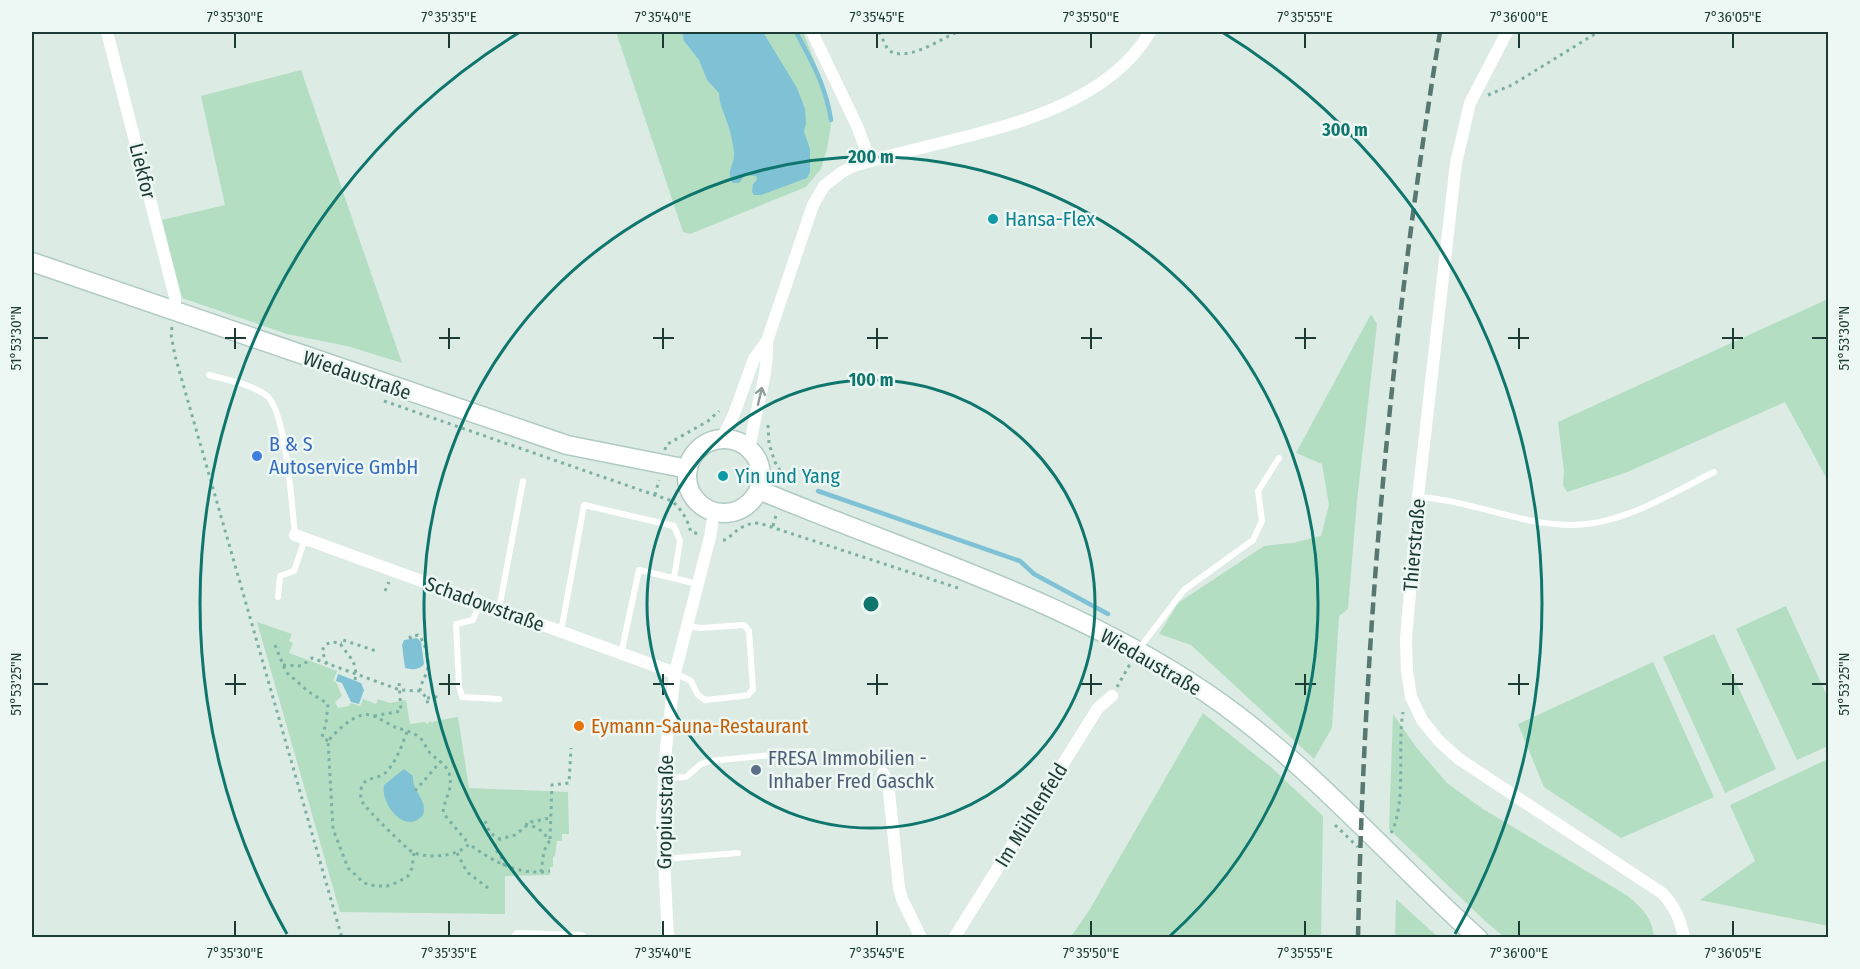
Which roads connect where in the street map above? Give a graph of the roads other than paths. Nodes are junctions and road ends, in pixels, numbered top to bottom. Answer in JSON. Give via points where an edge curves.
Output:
{"nodes":[{"id":1,"x":107,"y":32,"type":"edge"},
{"id":2,"x":812,"y":32,"type":"edge"},
{"id":3,"x":1150,"y":32,"type":"edge"},
{"id":4,"x":1507,"y":32,"type":"edge"},
{"id":5,"x":870,"y":161,"type":"junction"},
{"id":6,"x":32,"y":262,"type":"edge"},
{"id":7,"x":174,"y":318,"type":"junction"},
{"id":8,"x":767,"y":341,"type":"junction"},
{"id":9,"x":209,"y":375,"type":"dead end"},
{"id":10,"x":722,"y":439,"type":"junction"},
{"id":11,"x":750,"y":450,"type":"junction"},
{"id":12,"x":1278,"y":458,"type":"dead end"},
{"id":13,"x":688,"y":469,"type":"junction"},
{"id":14,"x":1714,"y":472,"type":"dead end"},
{"id":15,"x":523,"y":481,"type":"dead end"},
{"id":16,"x":759,"y":490,"type":"junction"},
{"id":17,"x":1418,"y":497,"type":"junction"},
{"id":18,"x":714,"y":512,"type":"junction"},
{"id":19,"x":300,"y":537,"type":"junction"},
{"id":20,"x":674,"y":578,"type":"junction"},
{"id":21,"x":698,"y":584,"type":"junction"},
{"id":22,"x":278,"y":597,"type":"dead end"},
{"id":23,"x":480,"y":602,"type":"junction"},
{"id":24,"x":499,"y":609,"type":"junction"},
{"id":25,"x":687,"y":626,"type":"junction"},
{"id":26,"x":561,"y":632,"type":"junction"},
{"id":27,"x":621,"y":654,"type":"junction"},
{"id":28,"x":1132,"y":660,"type":"junction"},
{"id":29,"x":675,"y":673,"type":"junction"},
{"id":30,"x":1112,"y":696,"type":"road end"},
{"id":31,"x":499,"y":699,"type":"dead end"},
{"id":32,"x":813,"y":751,"type":"dead end"},
{"id":33,"x":883,"y":773,"type":"dead end"},
{"id":34,"x":664,"y":778,"type":"junction"},
{"id":35,"x":738,"y":853,"type":"dead end"},
{"id":36,"x":663,"y":859,"type":"junction"},
{"id":37,"x":518,"y":936,"type":"dead end"},
{"id":38,"x":581,"y":938,"type":"edge"},
{"id":39,"x":668,"y":938,"type":"edge"},
{"id":40,"x":921,"y":938,"type":"edge"},
{"id":41,"x":954,"y":938,"type":"edge"},
{"id":42,"x":1478,"y":938,"type":"edge"},
{"id":43,"x":1684,"y":938,"type":"edge"}],
"edges":[{"from":1,"to":7,"type":"street","name":"Liekfor","via":[[175,297]]},
{"from":2,"to":5,"type":"street"},
{"from":3,"to":5,"type":"street","via":[[1102,83],[1058,108]]},
{"from":4,"to":17,"type":"street","name":"Thierstraße","via":[[1470,103],[1456,163]]},
{"from":5,"to":8,"type":"street","via":[[842,171],[818,196],[807,218]]},
{"from":6,"to":7,"type":"main road","name":"Wiedaustraße"},
{"from":7,"to":13,"type":"main road","name":"Wiedaustraße","via":[[567,445]]},
{"from":8,"to":10,"type":"street","via":[[754,359]]},
{"from":11,"to":8,"type":"street","one_way":true,"via":[[768,362]]},
{"from":9,"to":19,"type":"lane","via":[[251,387],[268,396],[276,407]]},
{"from":10,"to":11,"type":"main road"},
{"from":10,"to":13,"type":"main road","via":[[700,448]]},
{"from":11,"to":16,"type":"main road","via":[[759,465]]},
{"from":12,"to":28,"type":"lane","via":[[1258,491],[1262,521],[1253,540],[1184,590]]},
{"from":13,"to":18,"type":"main road","via":[[690,491],[704,508]]},
{"from":14,"to":17,"type":"lane","via":[[1634,511],[1602,522],[1573,525],[1545,523]]},
{"from":15,"to":24,"type":"lane"},
{"from":16,"to":18,"type":"main road","via":[[746,507],[736,512]]},
{"from":16,"to":28,"type":"main road","name":"Wiedaustraße","via":[[950,564],[1063,614]]},
{"from":17,"to":43,"type":"street","name":"Thierstraße","via":[[1406,639],[1411,697],[1422,720],[1438,741],[1460,759],[1662,893],[1671,902]]},
{"from":18,"to":21,"type":"street","name":"Gropiusstraße"},
{"from":19,"to":22,"type":"lane","via":[[294,571],[280,576]]},
{"from":19,"to":23,"type":"street","name":"Schadowstraße"},
{"from":20,"to":21,"type":"lane"},
{"from":20,"to":26,"type":"lane","via":[[680,541],[674,526],[584,505]]},
{"from":20,"to":27,"type":"lane","via":[[639,570]]},
{"from":21,"to":25,"type":"street","name":"Gropiusstraße"},
{"from":23,"to":24,"type":"street","name":"Schadowstraße"},
{"from":23,"to":31,"type":"lane","via":[[473,620],[456,624],[459,686],[462,697]]},
{"from":24,"to":26,"type":"street","name":"Schadowstraße"},
{"from":25,"to":29,"type":"street","name":"Gropiusstraße"},
{"from":25,"to":29,"type":"lane","via":[[744,625],[749,631],[753,689],[742,696],[705,699],[698,695],[692,681]]},
{"from":26,"to":27,"type":"street","name":"Schadowstraße"},
{"from":27,"to":29,"type":"street","name":"Schadowstraße"},
{"from":28,"to":42,"type":"main road","name":"Wiedaustraße","via":[[1174,672],[1243,719],[1279,749],[1373,849]]},
{"from":29,"to":34,"type":"street","name":"Gropiusstraße"},
{"from":30,"to":41,"type":"street","name":"Im Mühlenfeld","via":[[1098,708]]},
{"from":32,"to":34,"type":"lane","via":[[710,760],[686,777]]},
{"from":33,"to":40,"type":"street","via":[[888,782],[899,888]]},
{"from":34,"to":36,"type":"street","name":"Gropiusstraße"},
{"from":35,"to":36,"type":"lane"},
{"from":36,"to":39,"type":"street","name":"Gropiusstraße"},
{"from":37,"to":38,"type":"street"}]}
